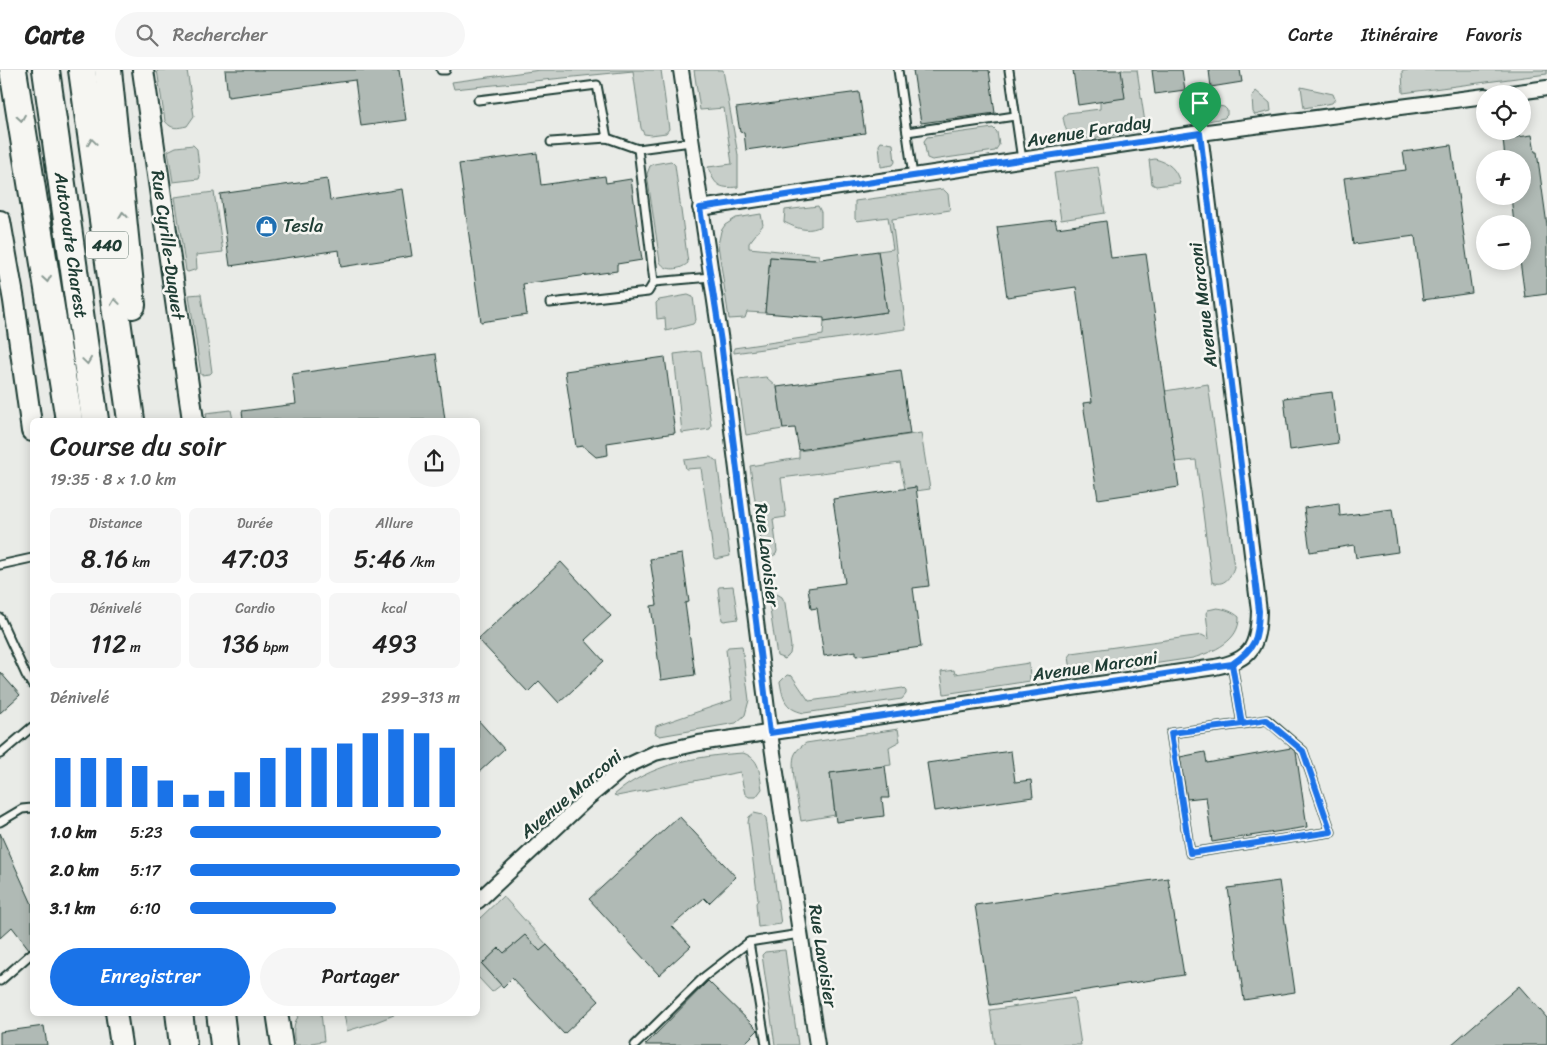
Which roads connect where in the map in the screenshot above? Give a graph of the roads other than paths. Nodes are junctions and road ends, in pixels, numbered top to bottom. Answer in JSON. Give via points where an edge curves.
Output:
{"nodes":[{"id":1,"x":13,"y":70,"type":"edge"},
{"id":2,"x":46,"y":70,"type":"edge"},
{"id":3,"x":82,"y":70,"type":"edge"},
{"id":4,"x":108,"y":70,"type":"edge"},
{"id":5,"x":143,"y":70,"type":"edge"},
{"id":6,"x":441,"y":70,"type":"edge"},
{"id":7,"x":446,"y":70,"type":"edge"},
{"id":8,"x":681,"y":70,"type":"edge"},
{"id":9,"x":898,"y":70,"type":"edge"},
{"id":10,"x":1009,"y":70,"type":"edge"},
{"id":11,"x":1547,"y":88,"type":"edge"},
{"id":12,"x":1531,"y":90,"type":"edge"},
{"id":13,"x":1476,"y":97,"type":"edge"},
{"id":14,"x":478,"y":100,"type":"dead end"},
{"id":15,"x":1015,"y":116,"type":"junction"},
{"id":16,"x":907,"y":132,"type":"junction"},
{"id":17,"x":1200,"y":133,"type":"junction"},
{"id":18,"x":607,"y":138,"type":"junction"},
{"id":19,"x":552,"y":142,"type":"dead end"},
{"id":20,"x":691,"y":142,"type":"junction"},
{"id":21,"x":638,"y":150,"type":"junction"},
{"id":22,"x":1022,"y":160,"type":"junction"},
{"id":23,"x":913,"y":176,"type":"junction"},
{"id":24,"x":700,"y":208,"type":"junction"},
{"id":25,"x":0,"y":221,"type":"edge"},
{"id":26,"x":711,"y":276,"type":"junction"},
{"id":27,"x":654,"y":282,"type":"junction"},
{"id":28,"x":550,"y":303,"type":"dead end"},
{"id":29,"x":30,"y":418,"type":"edge"},
{"id":30,"x":69,"y":418,"type":"edge"},
{"id":31,"x":95,"y":418,"type":"edge"},
{"id":32,"x":131,"y":418,"type":"edge"},
{"id":33,"x":146,"y":418,"type":"edge"},
{"id":34,"x":193,"y":418,"type":"edge"},
{"id":35,"x":30,"y":558,"type":"edge"},
{"id":36,"x":0,"y":565,"type":"edge"},
{"id":37,"x":0,"y":618,"type":"edge"},
{"id":38,"x":1232,"y":664,"type":"junction"},
{"id":39,"x":30,"y":682,"type":"edge"},
{"id":40,"x":1242,"y":724,"type":"junction"},
{"id":41,"x":30,"y":729,"type":"edge"},
{"id":42,"x":770,"y":733,"type":"junction"},
{"id":43,"x":0,"y":754,"type":"edge"},
{"id":44,"x":30,"y":808,"type":"edge"},
{"id":45,"x":0,"y":822,"type":"edge"},
{"id":46,"x":480,"y":900,"type":"edge"},
{"id":47,"x":800,"y":934,"type":"junction"},
{"id":48,"x":750,"y":942,"type":"junction"},
{"id":49,"x":30,"y":955,"type":"edge"},
{"id":50,"x":0,"y":981,"type":"edge"},
{"id":51,"x":116,"y":1016,"type":"edge"},
{"id":52,"x":179,"y":1016,"type":"edge"},
{"id":53,"x":220,"y":1016,"type":"edge"},
{"id":54,"x":278,"y":1016,"type":"edge"},
{"id":55,"x":120,"y":1045,"type":"edge"},
{"id":56,"x":183,"y":1045,"type":"edge"},
{"id":57,"x":224,"y":1045,"type":"edge"},
{"id":58,"x":282,"y":1045,"type":"edge"},
{"id":59,"x":635,"y":1045,"type":"edge"},
{"id":60,"x":766,"y":1045,"type":"edge"},
{"id":61,"x":817,"y":1045,"type":"edge"}],
"edges":[{"from":1,"to":30,"type":"highway","one_way":true},
{"from":2,"to":31,"type":"highway","name":"Autoroute Charest","number":"440","one_way":true},
{"from":32,"to":3,"type":"highway","name":"Autoroute Charest","number":"440","one_way":true},
{"from":33,"to":4,"type":"highway","one_way":true},
{"from":5,"to":34,"type":"street","name":"Rue Cyrille-Duquet"},
{"from":6,"to":7,"type":"lane"},
{"from":8,"to":20,"type":"street","name":"Rue Lavoisier"},
{"from":9,"to":16,"type":"lane"},
{"from":10,"to":15,"type":"lane"},
{"from":11,"to":12,"type":"street"},
{"from":13,"to":17,"type":"street","name":"Avenue Faraday"},
{"from":14,"to":18,"type":"lane","via":[[597,86]]},
{"from":15,"to":16,"type":"lane"},
{"from":15,"to":22,"type":"lane"},
{"from":16,"to":23,"type":"lane"},
{"from":17,"to":22,"type":"street","name":"Avenue Faraday"},
{"from":17,"to":38,"type":"street","name":"Avenue Marconi","via":[[1259,611],[1258,634],[1253,646]]},
{"from":18,"to":19,"type":"lane"},
{"from":18,"to":21,"type":"lane"},
{"from":20,"to":21,"type":"lane"},
{"from":20,"to":24,"type":"street","name":"Rue Lavoisier"},
{"from":21,"to":27,"type":"lane"},
{"from":22,"to":23,"type":"street","name":"Avenue Faraday"},
{"from":23,"to":24,"type":"street","name":"Avenue Faraday"},
{"from":24,"to":26,"type":"street","name":"Rue Lavoisier"},
{"from":25,"to":29,"type":"street"},
{"from":26,"to":27,"type":"lane"},
{"from":26,"to":42,"type":"street","name":"Rue Lavoisier"},
{"from":27,"to":28,"type":"lane","via":[[648,292]]},
{"from":35,"to":36,"type":"lane"},
{"from":37,"to":39,"type":"lane"},
{"from":38,"to":40,"type":"lane"},
{"from":38,"to":42,"type":"street","name":"Avenue Marconi"},
{"from":40,"to":40,"type":"lane","via":[[1171,733],[1190,853],[1331,832],[1303,751],[1266,720]]},
{"from":41,"to":43,"type":"lane"},
{"from":42,"to":46,"type":"street","name":"Avenue Marconi","via":[[656,753],[626,767],[590,796]]},
{"from":42,"to":47,"type":"street","name":"Rue Lavoisier"},
{"from":44,"to":45,"type":"lane","via":[[22,809]]},
{"from":47,"to":48,"type":"lane"},
{"from":47,"to":61,"type":"street","name":"Rue Lavoisier"},
{"from":48,"to":59,"type":"lane","via":[[704,977]]},
{"from":48,"to":60,"type":"lane"},
{"from":49,"to":50,"type":"lane"},
{"from":51,"to":55,"type":"street"},
{"from":52,"to":56,"type":"highway"},
{"from":53,"to":57,"type":"highway"},
{"from":54,"to":58,"type":"street"}]}
